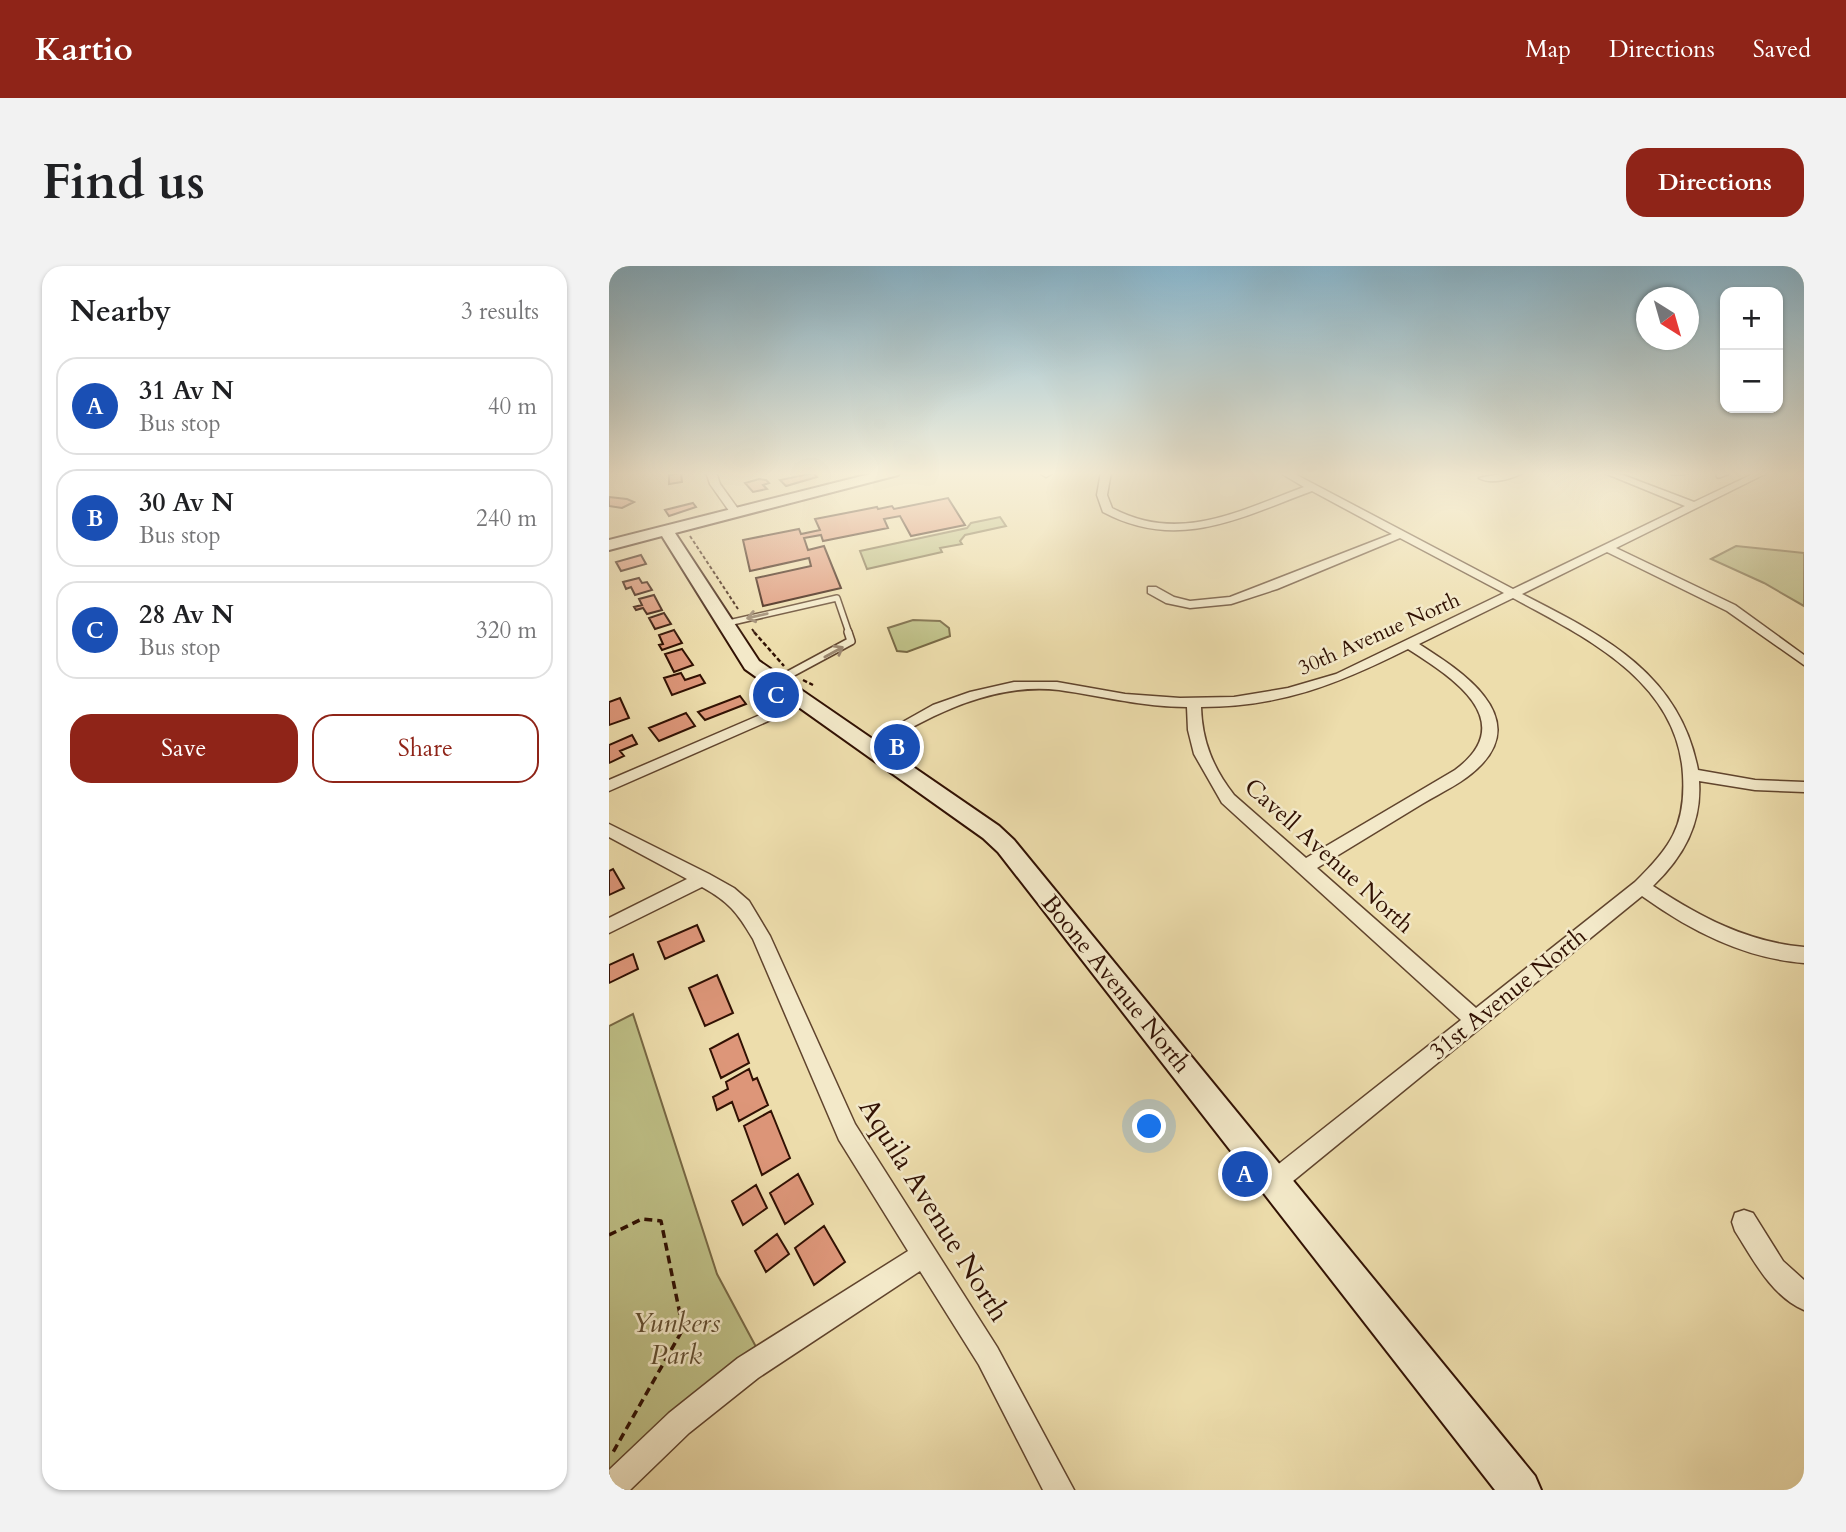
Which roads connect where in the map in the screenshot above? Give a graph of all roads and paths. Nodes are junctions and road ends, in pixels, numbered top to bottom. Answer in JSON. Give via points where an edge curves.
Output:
{"nodes":[{"id":1,"x":673,"y":529,"type":"edge"},
{"id":2,"x":1392,"y":529,"type":"edge"},
{"id":3,"x":1646,"y":529,"type":"edge"},
{"id":4,"x":666,"y":531,"type":"junction"},
{"id":5,"x":1401,"y":534,"type":"junction"},
{"id":6,"x":609,"y":545,"type":"edge"},
{"id":7,"x":1607,"y":548,"type":"junction"},
{"id":8,"x":1152,"y":590,"type":"dead end"},
{"id":9,"x":1513,"y":593,"type":"junction"},
{"id":10,"x":724,"y":624,"type":"junction"},
{"id":11,"x":1409,"y":644,"type":"junction"},
{"id":12,"x":1804,"y":661,"type":"edge"},
{"id":13,"x":775,"y":682,"type":"junction"},
{"id":14,"x":803,"y":701,"type":"junction"},
{"id":15,"x":1194,"y":701,"type":"junction"},
{"id":16,"x":867,"y":746,"type":"junction"},
{"id":17,"x":1691,"y":774,"type":"junction"},
{"id":18,"x":609,"y":786,"type":"edge"},
{"id":19,"x":1804,"y":787,"type":"edge"},
{"id":20,"x":609,"y":830,"type":"edge"},
{"id":21,"x":1305,"y":867,"type":"junction"},
{"id":22,"x":703,"y":878,"type":"junction"},
{"id":23,"x":1641,"y":887,"type":"junction"},
{"id":24,"x":609,"y":926,"type":"edge"},
{"id":25,"x":1804,"y":955,"type":"edge"},
{"id":26,"x":1476,"y":1021,"type":"junction"},
{"id":27,"x":1274,"y":1182,"type":"junction"},
{"id":28,"x":1744,"y":1222,"type":"dead end"},
{"id":29,"x":609,"y":1235,"type":"edge"},
{"id":30,"x":925,"y":1254,"type":"junction"},
{"id":31,"x":1804,"y":1297,"type":"edge"},
{"id":32,"x":609,"y":1460,"type":"edge"},
{"id":33,"x":609,"y":1489,"type":"edge"},
{"id":34,"x":1059,"y":1490,"type":"edge"},
{"id":35,"x":1521,"y":1490,"type":"edge"}],
"edges":[{"from":1,"to":4,"type":"street"},
{"from":2,"to":5,"type":"street","name":"31st Avenue North"},
{"from":3,"to":7,"type":"street","name":"30th Avenue North"},
{"from":4,"to":6,"type":"street"},
{"from":4,"to":10,"type":"street","name":"Boone Avenue North"},
{"from":5,"to":8,"type":"street","via":[[1239,598],[1179,602]]},
{"from":5,"to":9,"type":"street","name":"31st Avenue North"},
{"from":7,"to":9,"type":"street","name":"30th Avenue North"},
{"from":7,"to":12,"type":"street","via":[[1731,608]]},
{"from":9,"to":11,"type":"street","name":"30th Avenue North"},
{"from":9,"to":17,"type":"street","name":"31st Avenue North","via":[[1601,642],[1644,678],[1675,721]]},
{"from":10,"to":13,"type":"street","name":"Boone Avenue North","via":[[752,665]]},
{"from":13,"to":10,"type":"lane","one_way":true,"via":[[851,641],[837,598]]},
{"from":11,"to":15,"type":"street","name":"30th Avenue North","via":[[1312,688],[1247,700]]},
{"from":11,"to":21,"type":"street","via":[[1474,691],[1489,723],[1483,753],[1459,774]]},
{"from":13,"to":14,"type":"street","name":"Boone Avenue North"},
{"from":14,"to":16,"type":"street","name":"Boone Avenue North"},
{"from":14,"to":18,"type":"street"},
{"from":15,"to":16,"type":"street","name":"30th Avenue North","via":[[1121,697],[1072,686],[1015,686],[933,709]]},
{"from":15,"to":21,"type":"street","name":"Cavell Avenue North","via":[[1196,744],[1216,783]]},
{"from":16,"to":27,"type":"street","name":"Boone Avenue North","via":[[1006,846]]},
{"from":17,"to":19,"type":"street","via":[[1755,785]]},
{"from":17,"to":23,"type":"street","name":"31st Avenue North","via":[[1690,809],[1677,846]]},
{"from":20,"to":22,"type":"street","name":"Aquila Avenue North"},
{"from":21,"to":26,"type":"street","name":"Cavell Avenue North"},
{"from":22,"to":24,"type":"street"},
{"from":22,"to":30,"type":"street","name":"Aquila Avenue North","via":[[743,906],[754,923],[847,1132]]},
{"from":23,"to":25,"type":"street","via":[[1729,936]]},
{"from":23,"to":26,"type":"street","name":"31st Avenue North"},
{"from":26,"to":27,"type":"street","name":"31st Avenue North"},
{"from":27,"to":35,"type":"street","name":"Boone Avenue North"},
{"from":28,"to":31,"type":"street","via":[[1774,1270]]},
{"from":29,"to":32,"type":"path","via":[[643,1219],[661,1221],[683,1328]]},
{"from":30,"to":33,"type":"street","via":[[748,1367]]},
{"from":30,"to":34,"type":"street","name":"Aquila Avenue North","via":[[1002,1379]]}]}
